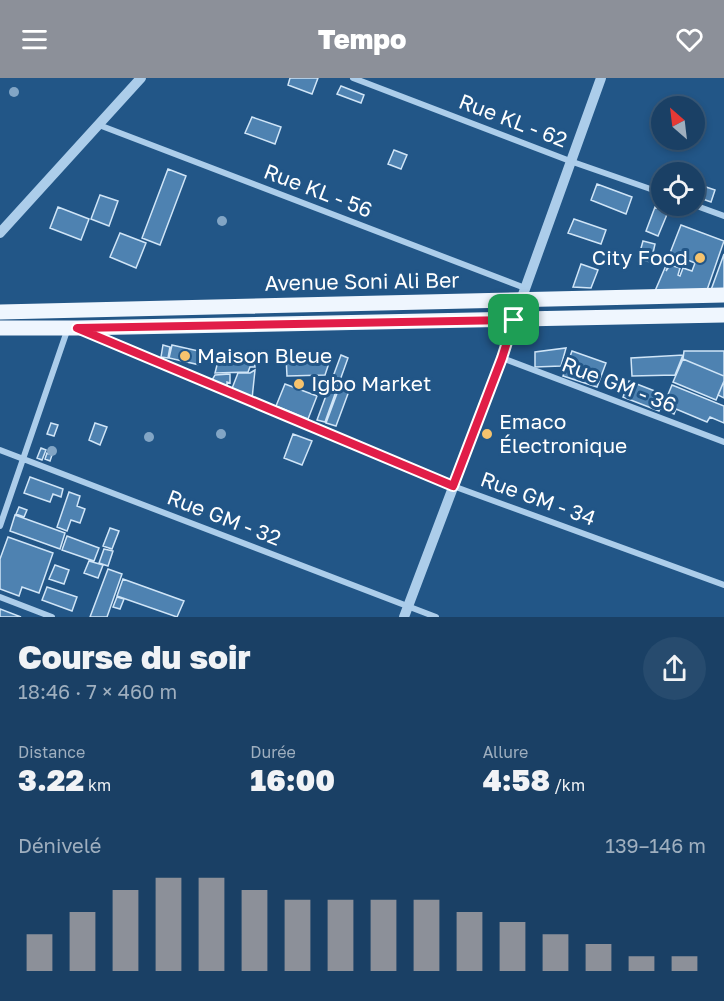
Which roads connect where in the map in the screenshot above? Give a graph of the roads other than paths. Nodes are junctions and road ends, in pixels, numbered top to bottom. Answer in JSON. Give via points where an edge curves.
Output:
{"nodes":[{"id":1,"x":141,"y":78,"type":"edge"},
{"id":2,"x":353,"y":78,"type":"edge"},
{"id":3,"x":601,"y":78,"type":"edge"},
{"id":4,"x":98,"y":125,"type":"junction"},
{"id":5,"x":570,"y":161,"type":"junction"},
{"id":6,"x":651,"y":189,"type":"edge"},
{"id":7,"x":705,"y":209,"type":"edge"},
{"id":8,"x":724,"y":216,"type":"edge"},
{"id":9,"x":0,"y":233,"type":"edge"},
{"id":10,"x":523,"y":294,"type":"junction"},
{"id":11,"x":724,"y":294,"type":"edge"},
{"id":12,"x":0,"y":312,"type":"edge"},
{"id":13,"x":724,"y":315,"type":"edge"},
{"id":14,"x":514,"y":320,"type":"junction"},
{"id":15,"x":0,"y":328,"type":"edge"},
{"id":16,"x":72,"y":328,"type":"junction"},
{"id":17,"x":502,"y":358,"type":"junction"},
{"id":18,"x":724,"y":442,"type":"edge"},
{"id":19,"x":0,"y":450,"type":"edge"},
{"id":20,"x":22,"y":458,"type":"junction"},
{"id":21,"x":453,"y":486,"type":"junction"},
{"id":22,"x":0,"y":526,"type":"edge"},
{"id":23,"x":724,"y":585,"type":"edge"},
{"id":24,"x":0,"y":597,"type":"edge"},
{"id":25,"x":406,"y":612,"type":"edge"},
{"id":26,"x":52,"y":617,"type":"edge"},
{"id":27,"x":436,"y":617,"type":"edge"}],
"edges":[{"from":1,"to":4,"type":"street"},
{"from":2,"to":5,"type":"street","name":"Rue KL - 62"},
{"from":3,"to":5,"type":"street"},
{"from":4,"to":9,"type":"street"},
{"from":4,"to":10,"type":"street","name":"Rue KL - 56"},
{"from":5,"to":6,"type":"street","name":"Rue KL - 62"},
{"from":5,"to":10,"type":"street"},
{"from":7,"to":8,"type":"street"},
{"from":10,"to":11,"type":"main road","name":"Avenue Soni Ali Ber"},
{"from":10,"to":12,"type":"main road","name":"Avenue Soni Ali Ber"},
{"from":10,"to":14,"type":"street"},
{"from":13,"to":14,"type":"main road","name":"Avenue Soni Ali Ber"},
{"from":14,"to":16,"type":"main road","name":"Avenue Soni Ali Ber"},
{"from":14,"to":17,"type":"street"},
{"from":15,"to":16,"type":"main road","name":"Avenue Soni Ali Ber"},
{"from":16,"to":20,"type":"street"},
{"from":16,"to":21,"type":"street","name":"Rue GM - 34"},
{"from":17,"to":18,"type":"street","name":"Rue GM - 36"},
{"from":17,"to":21,"type":"street"},
{"from":19,"to":20,"type":"street","name":"Rue GM - 32"},
{"from":20,"to":22,"type":"street"},
{"from":20,"to":25,"type":"street","name":"Rue GM - 32"},
{"from":21,"to":23,"type":"street","name":"Rue GM - 34"},
{"from":21,"to":25,"type":"street"},
{"from":24,"to":26,"type":"street"},
{"from":25,"to":27,"type":"street","name":"Rue GM - 32"}]}
